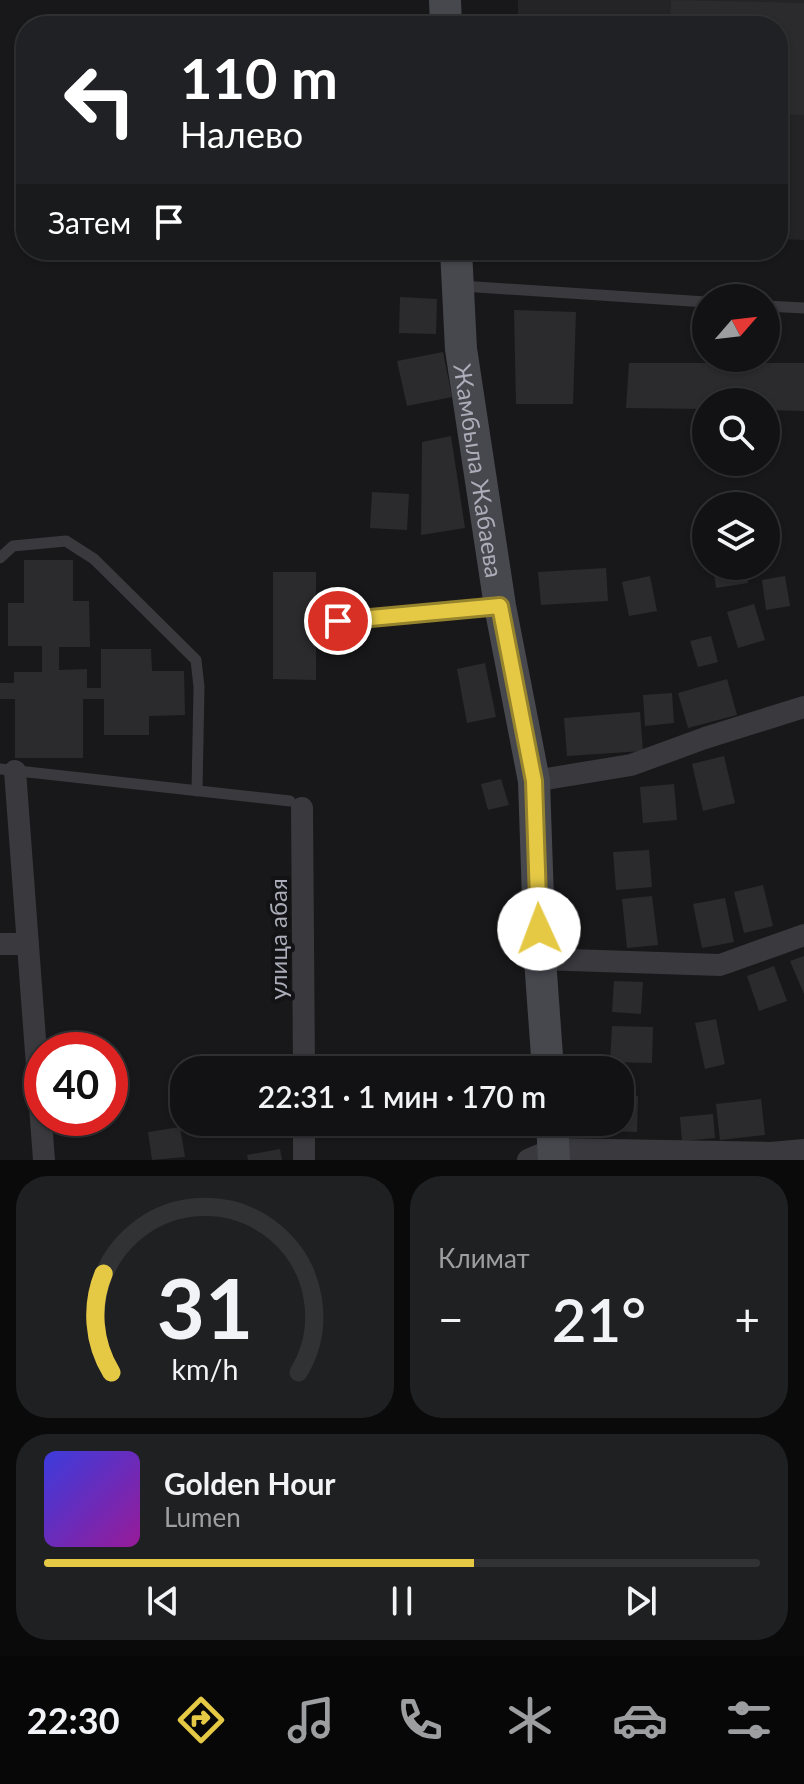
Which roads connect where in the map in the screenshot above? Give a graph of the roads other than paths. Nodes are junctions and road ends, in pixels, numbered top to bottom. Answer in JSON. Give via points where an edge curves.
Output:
{"nodes":[{"id":1,"x":457,"y":260,"type":"edge"},
{"id":2,"x":458,"y":286,"type":"junction"},
{"id":3,"x":692,"y":301,"type":"edge"},
{"id":4,"x":780,"y":307,"type":"edge"},
{"id":5,"x":804,"y":308,"type":"edge"},
{"id":6,"x":0,"y":558,"type":"edge"},
{"id":7,"x":500,"y":606,"type":"junction"},
{"id":8,"x":338,"y":621,"type":"dead end"},
{"id":9,"x":804,"y":707,"type":"edge"},
{"id":10,"x":8,"y":770,"type":"edge"},
{"id":11,"x":534,"y":781,"type":"junction"},
{"id":12,"x":197,"y":791,"type":"junction"},
{"id":13,"x":296,"y":805,"type":"joint"},
{"id":14,"x":804,"y":935,"type":"edge"},
{"id":15,"x":0,"y":944,"type":"edge"},
{"id":16,"x":28,"y":944,"type":"junction"},
{"id":17,"x":540,"y":959,"type":"junction"},
{"id":18,"x":304,"y":1056,"type":"edge"},
{"id":19,"x":547,"y":1056,"type":"edge"},
{"id":20,"x":304,"y":1136,"type":"edge"},
{"id":21,"x":547,"y":1148,"type":"edge"},
{"id":22,"x":804,"y":1150,"type":"edge"},
{"id":23,"x":44,"y":1160,"type":"edge"},
{"id":24,"x":304,"y":1160,"type":"edge"}],
"edges":[{"from":1,"to":2,"type":"street","name":"Жамбыла Жабаева"},
{"from":2,"to":3,"type":"lane"},
{"from":2,"to":7,"type":"street","name":"Жамбыла Жабаева","via":[[461,349]]},
{"from":4,"to":5,"type":"lane"},
{"from":6,"to":12,"type":"lane","via":[[13,546],[66,541],[94,559],[196,660]]},
{"from":7,"to":8,"type":"lane"},
{"from":7,"to":11,"type":"street","name":"Жамбыла Жабаева"},
{"from":9,"to":11,"type":"street","via":[[631,765]]},
{"from":10,"to":12,"type":"lane"},
{"from":10,"to":16,"type":"street"},
{"from":11,"to":17,"type":"street","name":"Жамбыла Жабаева"},
{"from":12,"to":13,"type":"lane"},
{"from":13,"to":18,"type":"street","name":"улица абая"},
{"from":14,"to":17,"type":"street","via":[[720,965]]},
{"from":15,"to":16,"type":"street"},
{"from":16,"to":23,"type":"street"},
{"from":17,"to":19,"type":"street","name":"Жамбыла Жабаева"},
{"from":20,"to":24,"type":"street"},
{"from":21,"to":22,"type":"street"}]}
